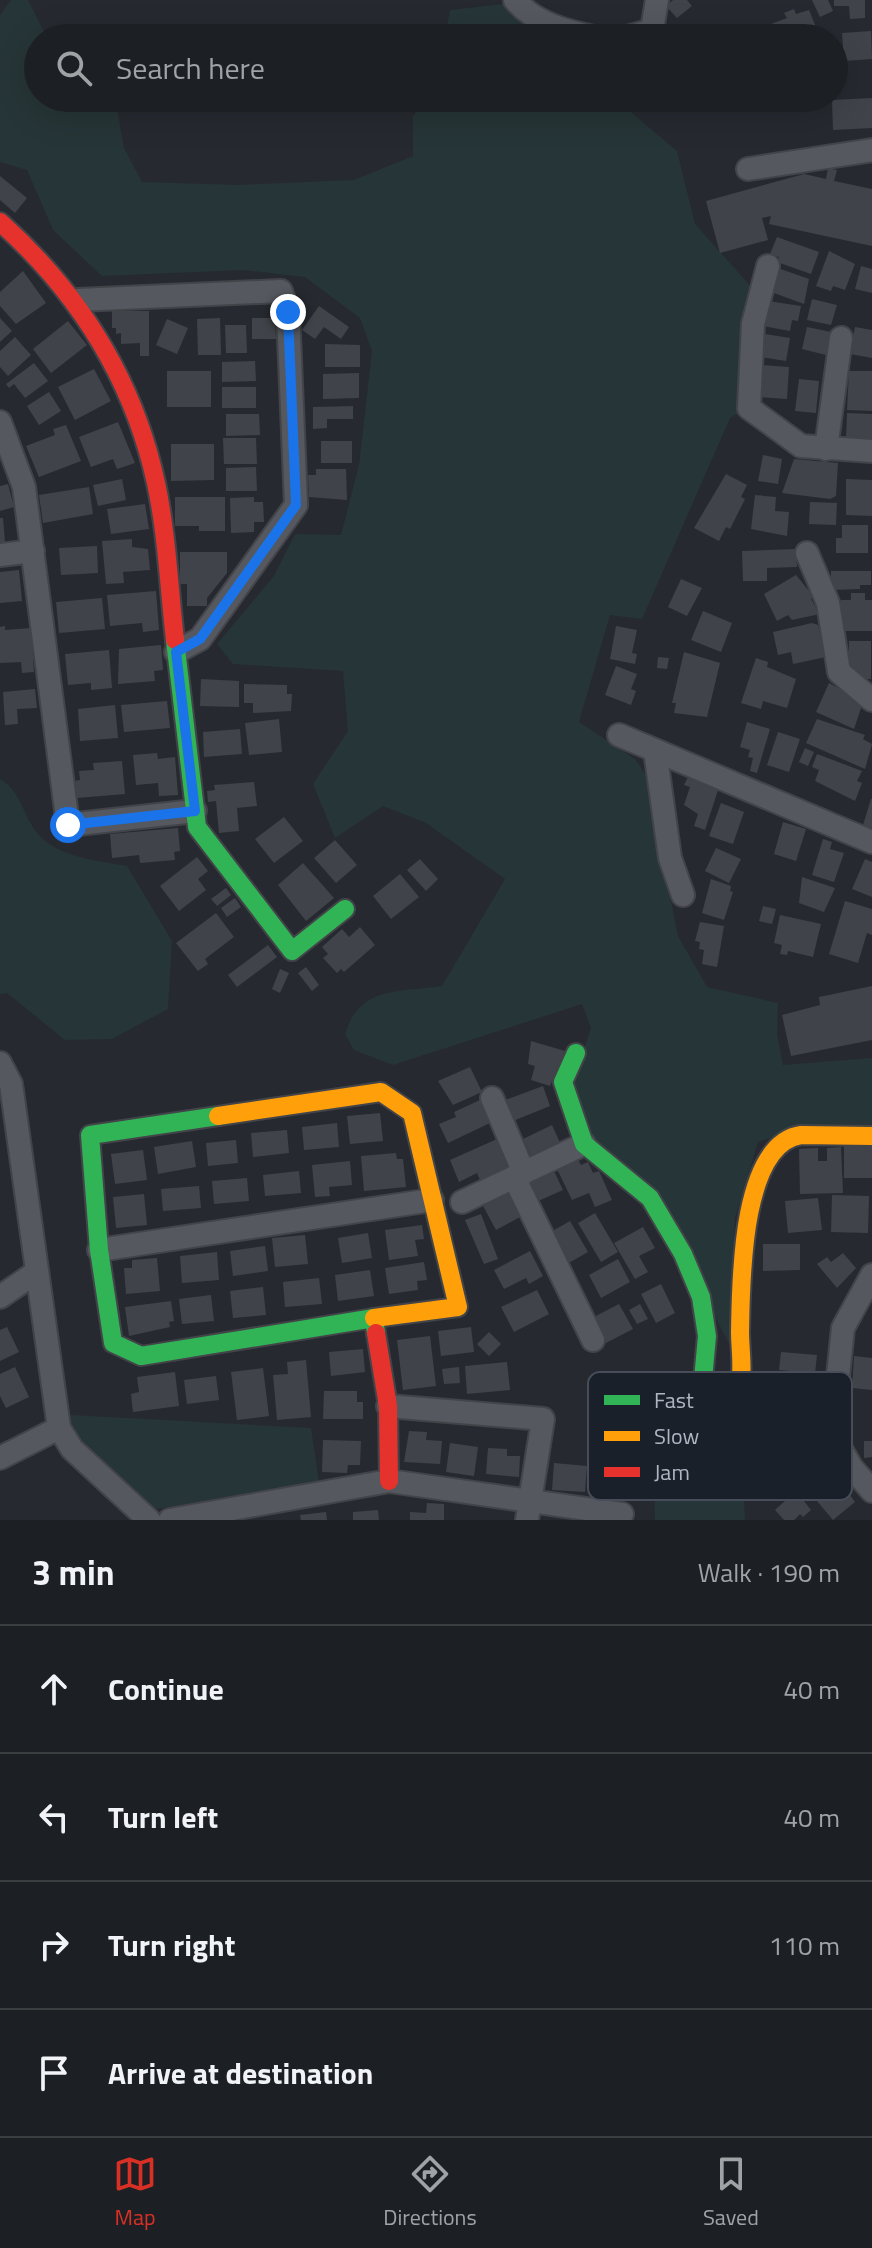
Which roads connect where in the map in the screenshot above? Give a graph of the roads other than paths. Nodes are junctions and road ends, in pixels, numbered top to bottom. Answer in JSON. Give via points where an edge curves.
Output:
{"nodes":[{"id":1,"x":515,"y":0,"type":"edge"},
{"id":2,"x":657,"y":0,"type":"edge"},
{"id":3,"x":551,"y":24,"type":"edge"},
{"id":4,"x":653,"y":24,"type":"edge"},
{"id":5,"x":872,"y":150,"type":"edge"},
{"id":6,"x":748,"y":169,"type":"dead end"},
{"id":7,"x":0,"y":222,"type":"edge"},
{"id":8,"x":768,"y":266,"type":"dead end"},
{"id":9,"x":78,"y":300,"type":"junction"},
{"id":10,"x":841,"y":338,"type":"dead end"},
{"id":11,"x":0,"y":422,"type":"edge"},
{"id":12,"x":826,"y":449,"type":"junction"},
{"id":13,"x":872,"y":451,"type":"edge"},
{"id":14,"x":33,"y":551,"type":"junction"},
{"id":15,"x":807,"y":553,"type":"dead end"},
{"id":16,"x":0,"y":555,"type":"edge"},
{"id":17,"x":176,"y":652,"type":"junction"},
{"id":18,"x":872,"y":700,"type":"edge"},
{"id":19,"x":619,"y":735,"type":"dead end"},
{"id":20,"x":655,"y":750,"type":"junction"},
{"id":21,"x":195,"y":811,"type":"junction"},
{"id":22,"x":872,"y":842,"type":"edge"},
{"id":23,"x":683,"y":895,"type":"dead end"},
{"id":24,"x":345,"y":909,"type":"dead end"},
{"id":25,"x":576,"y":1053,"type":"dead end"},
{"id":26,"x":0,"y":1063,"type":"edge"},
{"id":27,"x":492,"y":1098,"type":"dead end"},
{"id":28,"x":872,"y":1136,"type":"edge"},
{"id":29,"x":584,"y":1144,"type":"junction"},
{"id":30,"x":519,"y":1175,"type":"junction"},
{"id":31,"x":432,"y":1200,"type":"junction"},
{"id":32,"x":462,"y":1202,"type":"dead end"},
{"id":33,"x":99,"y":1250,"type":"junction"},
{"id":34,"x":35,"y":1273,"type":"junction"},
{"id":35,"x":872,"y":1275,"type":"edge"},
{"id":36,"x":0,"y":1297,"type":"edge"},
{"id":37,"x":374,"y":1318,"type":"junction"},
{"id":38,"x":593,"y":1340,"type":"dead end"},
{"id":39,"x":705,"y":1372,"type":"edge"},
{"id":40,"x":741,"y":1372,"type":"edge"},
{"id":41,"x":838,"y":1372,"type":"edge"},
{"id":42,"x":388,"y":1406,"type":"junction"},
{"id":43,"x":59,"y":1428,"type":"junction"},
{"id":44,"x":0,"y":1458,"type":"edge"},
{"id":45,"x":852,"y":1466,"type":"edge"},
{"id":46,"x":389,"y":1481,"type":"junction"},
{"id":47,"x":872,"y":1491,"type":"edge"},
{"id":48,"x":529,"y":1511,"type":"edge"},
{"id":49,"x":622,"y":1514,"type":"dead end"},
{"id":50,"x":149,"y":1520,"type":"edge"},
{"id":51,"x":170,"y":1520,"type":"edge"}],
"edges":[{"from":1,"to":3,"type":"street","via":[[524,11]]},
{"from":2,"to":4,"type":"street"},
{"from":5,"to":6,"type":"street"},
{"from":7,"to":9,"type":"street","via":[[37,252]]},
{"from":8,"to":12,"type":"street","via":[[753,324],[749,408],[801,446]]},
{"from":9,"to":17,"type":"street","via":[[126,384],[147,441]]},
{"from":9,"to":17,"type":"street","via":[[281,291],[288,312],[296,505],[200,639]]},
{"from":10,"to":12,"type":"street"},
{"from":11,"to":14,"type":"street","via":[[24,487]]},
{"from":12,"to":13,"type":"street"},
{"from":14,"to":16,"type":"street"},
{"from":14,"to":21,"type":"street","via":[[68,825]]},
{"from":15,"to":18,"type":"street","via":[[828,603],[839,672]]},
{"from":17,"to":21,"type":"street"},
{"from":19,"to":20,"type":"street"},
{"from":20,"to":22,"type":"street"},
{"from":20,"to":23,"type":"street","via":[[670,858]]},
{"from":21,"to":24,"type":"street","via":[[197,827],[292,951]]},
{"from":25,"to":29,"type":"street","via":[[563,1082]]},
{"from":26,"to":34,"type":"street","via":[[11,1084]]},
{"from":27,"to":30,"type":"street"},
{"from":28,"to":40,"type":"street","via":[[790,1136],[762,1165],[748,1226]]},
{"from":29,"to":30,"type":"street"},
{"from":29,"to":39,"type":"street","via":[[650,1198],[683,1254],[701,1297]]},
{"from":30,"to":32,"type":"street"},
{"from":30,"to":38,"type":"street"},
{"from":31,"to":33,"type":"street"},
{"from":31,"to":33,"type":"street","via":[[412,1113],[381,1092],[90,1135]]},
{"from":31,"to":37,"type":"street","via":[[458,1307]]},
{"from":33,"to":37,"type":"street","via":[[113,1343],[141,1356]]},
{"from":34,"to":36,"type":"street"},
{"from":34,"to":43,"type":"street"},
{"from":35,"to":41,"type":"street","via":[[843,1328]]},
{"from":37,"to":42,"type":"street"},
{"from":42,"to":46,"type":"street"},
{"from":42,"to":48,"type":"street","via":[[543,1419]]},
{"from":43,"to":44,"type":"street"},
{"from":43,"to":50,"type":"street","via":[[72,1449]]},
{"from":45,"to":47,"type":"street"},
{"from":46,"to":48,"type":"street"},
{"from":46,"to":51,"type":"street"},
{"from":48,"to":49,"type":"street"}]}
